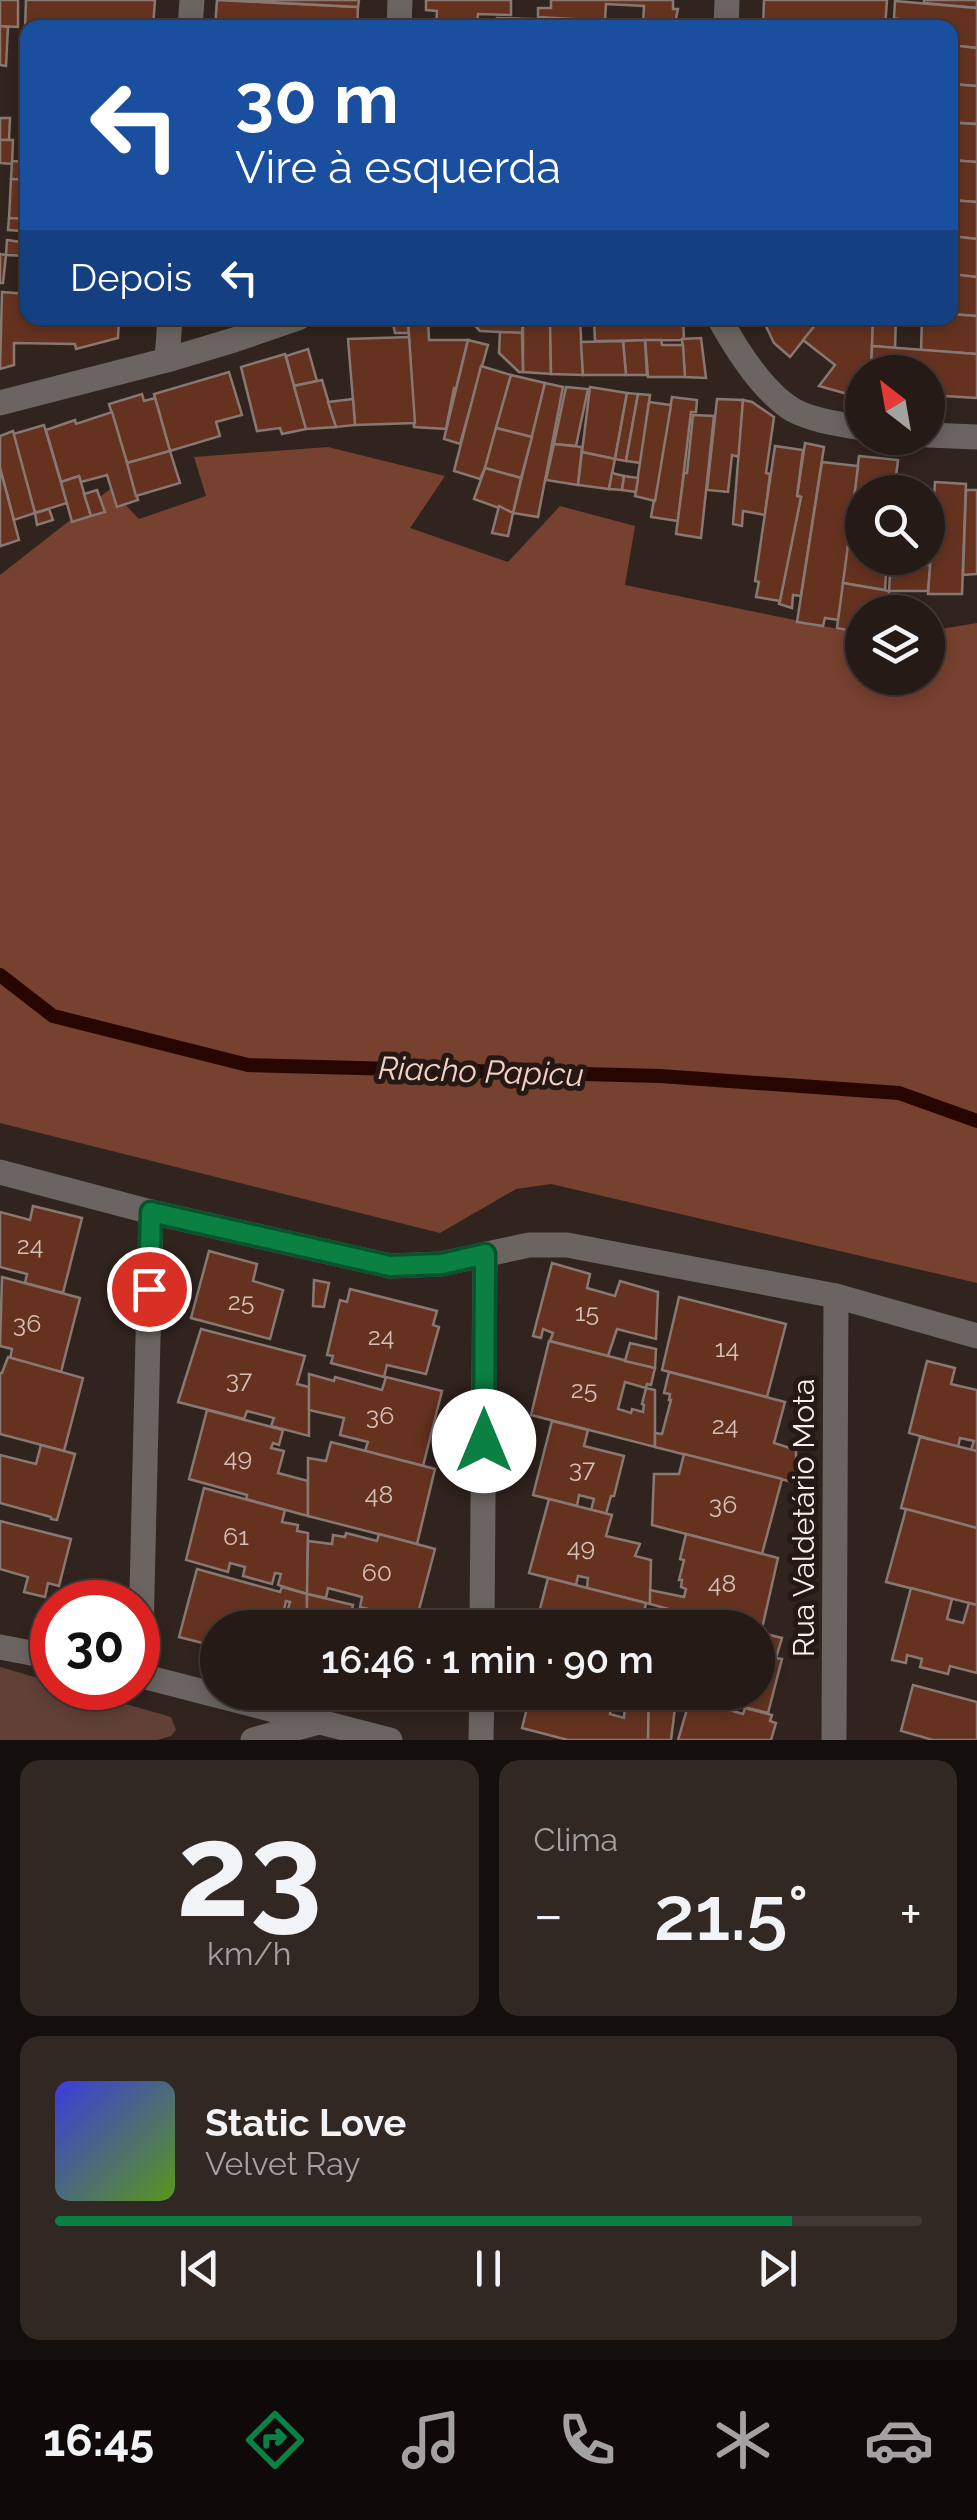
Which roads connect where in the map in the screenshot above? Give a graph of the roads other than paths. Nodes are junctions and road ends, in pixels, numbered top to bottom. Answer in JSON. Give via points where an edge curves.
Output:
{"nodes":[{"id":1,"x":170,"y":325,"type":"edge"},
{"id":2,"x":278,"y":325,"type":"edge"},
{"id":3,"x":723,"y":325,"type":"edge"},
{"id":4,"x":167,"y":360,"type":"junction"},
{"id":5,"x":0,"y":403,"type":"edge"},
{"id":6,"x":845,"y":425,"type":"edge"},
{"id":7,"x":945,"y":436,"type":"edge"},
{"id":8,"x":977,"y":437,"type":"edge"},
{"id":9,"x":0,"y":1172,"type":"edge"},
{"id":10,"x":151,"y":1212,"type":"junction"},
{"id":11,"x":485,"y":1254,"type":"junction"},
{"id":12,"x":836,"y":1296,"type":"junction"},
{"id":13,"x":977,"y":1336,"type":"edge"},
{"id":14,"x":141,"y":1580,"type":"edge"},
{"id":15,"x":482,"y":1610,"type":"edge"},
{"id":16,"x":0,"y":1646,"type":"edge"},
{"id":17,"x":30,"y":1653,"type":"edge"},
{"id":18,"x":160,"y":1680,"type":"edge"},
{"id":19,"x":482,"y":1710,"type":"edge"},
{"id":20,"x":320,"y":1722,"type":"junction"},
{"id":21,"x":253,"y":1740,"type":"edge"},
{"id":22,"x":390,"y":1740,"type":"edge"},
{"id":23,"x":481,"y":1740,"type":"edge"},
{"id":24,"x":834,"y":1740,"type":"edge"}],
"edges":[{"from":1,"to":4,"type":"street"},
{"from":2,"to":4,"type":"street"},
{"from":3,"to":6,"type":"street","via":[[792,409]]},
{"from":4,"to":5,"type":"street"},
{"from":7,"to":8,"type":"street"},
{"from":9,"to":10,"type":"street"},
{"from":10,"to":11,"type":"street","via":[[390,1266]]},
{"from":10,"to":14,"type":"street"},
{"from":11,"to":12,"type":"street","via":[[568,1245]]},
{"from":11,"to":15,"type":"street"},
{"from":12,"to":13,"type":"street"},
{"from":12,"to":24,"type":"street","name":"Rua Valdetário Mota"},
{"from":16,"to":17,"type":"street"},
{"from":18,"to":20,"type":"street"},
{"from":19,"to":23,"type":"street"},
{"from":20,"to":21,"type":"street"},
{"from":20,"to":22,"type":"street"}]}
